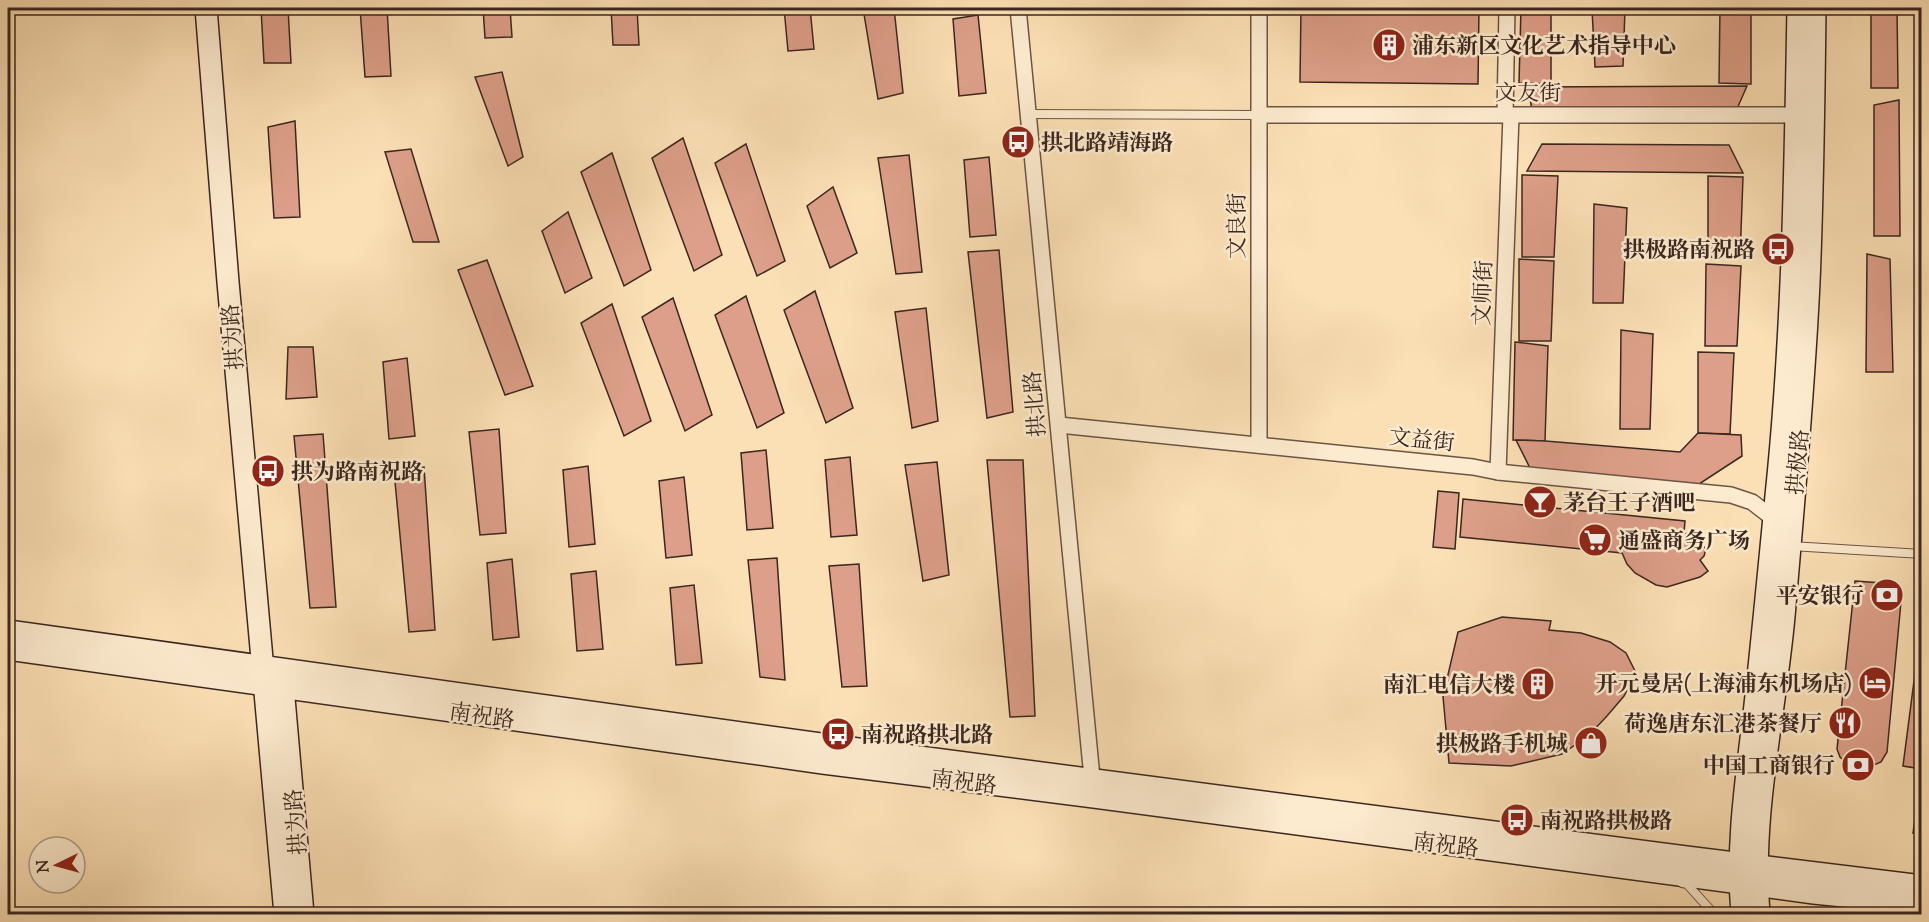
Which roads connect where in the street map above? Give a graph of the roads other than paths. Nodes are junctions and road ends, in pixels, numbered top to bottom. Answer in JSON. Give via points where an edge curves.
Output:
{"nodes":[{"id":1,"x":206,"y":8,"type":"edge"},
{"id":2,"x":1018,"y":8,"type":"edge"},
{"id":3,"x":1259,"y":8,"type":"edge"},
{"id":4,"x":1507,"y":8,"type":"edge"},
{"id":5,"x":1798,"y":8,"type":"edge"},
{"id":6,"x":1815,"y":8,"type":"edge"},
{"id":7,"x":1029,"y":114,"type":"junction"},
{"id":8,"x":1259,"y":115,"type":"junction"},
{"id":9,"x":1508,"y":115,"type":"junction"},
{"id":10,"x":1796,"y":115,"type":"junction"},
{"id":11,"x":1059,"y":425,"type":"junction"},
{"id":12,"x":1259,"y":445,"type":"junction"},
{"id":13,"x":1498,"y":472,"type":"junction"},
{"id":14,"x":1774,"y":519,"type":"junction"},
{"id":15,"x":1790,"y":545,"type":"junction"},
{"id":16,"x":1922,"y":555,"type":"edge"},
{"id":17,"x":8,"y":631,"type":"edge"},
{"id":18,"x":8,"y":649,"type":"edge"},
{"id":19,"x":270,"y":679,"type":"junction"},
{"id":20,"x":1093,"y":788,"type":"junction"},
{"id":21,"x":1647,"y":870,"type":"junction"},
{"id":22,"x":1748,"y":875,"type":"junction"},
{"id":23,"x":1922,"y":886,"type":"edge"},
{"id":24,"x":1922,"y":904,"type":"edge"},
{"id":25,"x":285,"y":915,"type":"edge"},
{"id":26,"x":303,"y":915,"type":"edge"},
{"id":27,"x":1713,"y":915,"type":"edge"},
{"id":28,"x":1742,"y":915,"type":"edge"},
{"id":29,"x":1759,"y":915,"type":"edge"}],
"edges":[{"from":1,"to":19,"type":"main road","name":"拱为路","via":[[230,305]]},
{"from":2,"to":7,"type":"street","name":"拱北路"},
{"from":3,"to":8,"type":"street","name":"文良街"},
{"from":4,"to":9,"type":"street","name":"文师街"},
{"from":5,"to":10,"type":"main road","name":"拱极路"},
{"from":6,"to":15,"type":"main road","name":"拱极路","via":[[1809,282]]},
{"from":7,"to":8,"type":"lane"},
{"from":7,"to":11,"type":"street","name":"拱北路"},
{"from":8,"to":9,"type":"street","name":"文友街"},
{"from":8,"to":12,"type":"street","name":"文良街"},
{"from":9,"to":10,"type":"street","name":"文友街"},
{"from":9,"to":13,"type":"street","name":"文师街"},
{"from":10,"to":14,"type":"main road","name":"拱极路","via":[[1786,381]]},
{"from":11,"to":12,"type":"street","name":"文益街"},
{"from":11,"to":20,"type":"street","name":"拱北路"},
{"from":12,"to":13,"type":"street","name":"文益街"},
{"from":13,"to":14,"type":"street","name":"文益街","via":[[1731,495],[1752,502]]},
{"from":14,"to":22,"type":"main road","name":"拱极路","via":[[1742,823]]},
{"from":15,"to":16,"type":"lane"},
{"from":15,"to":22,"type":"main road","name":"拱极路","via":[[1759,825]]},
{"from":17,"to":19,"type":"main road","name":"南祝路"},
{"from":18,"to":19,"type":"main road","name":"南祝路"},
{"from":19,"to":20,"type":"main road","name":"南祝路","via":[[800,741]]},
{"from":19,"to":20,"type":"main road","name":"南祝路","via":[[823,763]]},
{"from":19,"to":25,"type":"main road","name":"拱为路"},
{"from":19,"to":26,"type":"main road","name":"拱为路"},
{"from":20,"to":21,"type":"main road","name":"南祝路"},
{"from":20,"to":22,"type":"main road","name":"南祝路"},
{"from":21,"to":22,"type":"main road","name":"南祝路"},
{"from":21,"to":27,"type":"lane","via":[[1687,884]]},
{"from":22,"to":23,"type":"main road","name":"南祝路"},
{"from":22,"to":24,"type":"main road","name":"南祝路"},
{"from":22,"to":28,"type":"main road","name":"拱极路"},
{"from":22,"to":29,"type":"main road","name":"拱极路"}]}
